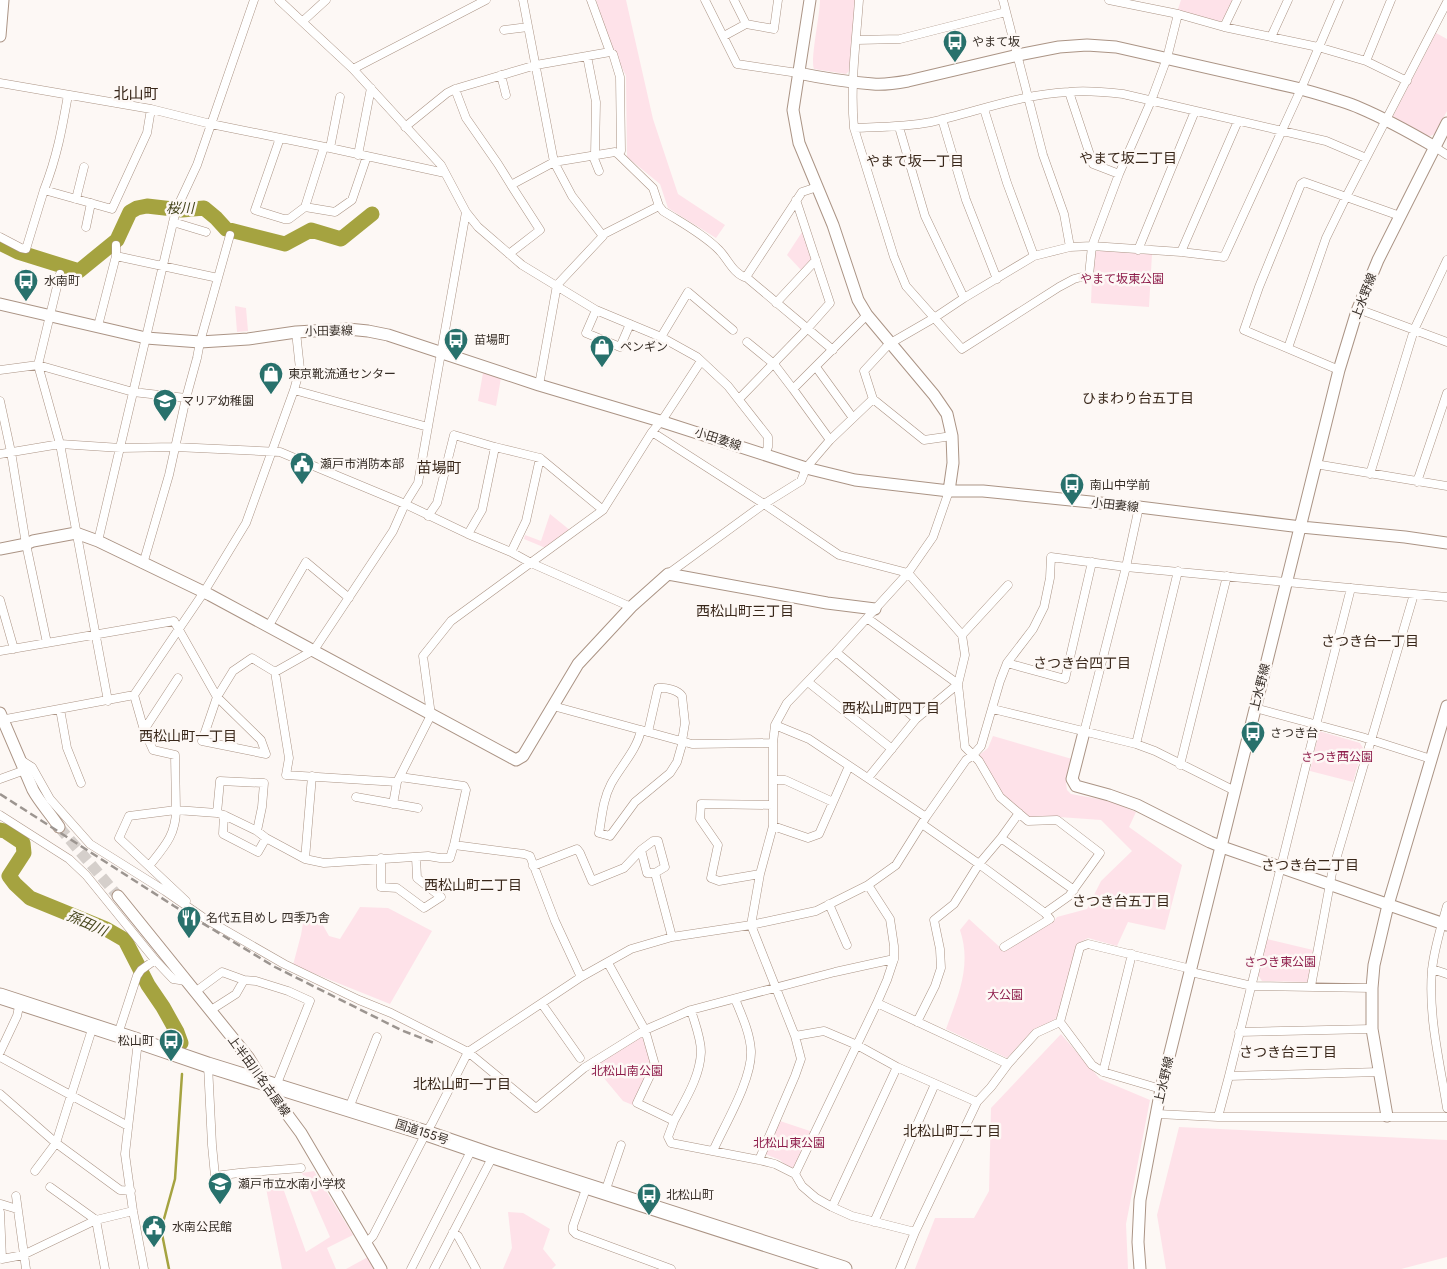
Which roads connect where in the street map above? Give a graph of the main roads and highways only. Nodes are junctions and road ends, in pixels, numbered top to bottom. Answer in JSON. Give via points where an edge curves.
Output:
{"nodes":[{"id":1,"x":0,"y":996,"type":"edge"},
{"id":2,"x":844,"y":1269,"type":"edge"}],
"edges":[{"from":1,"to":2,"type":"highway","name":"国道155号"}]}
